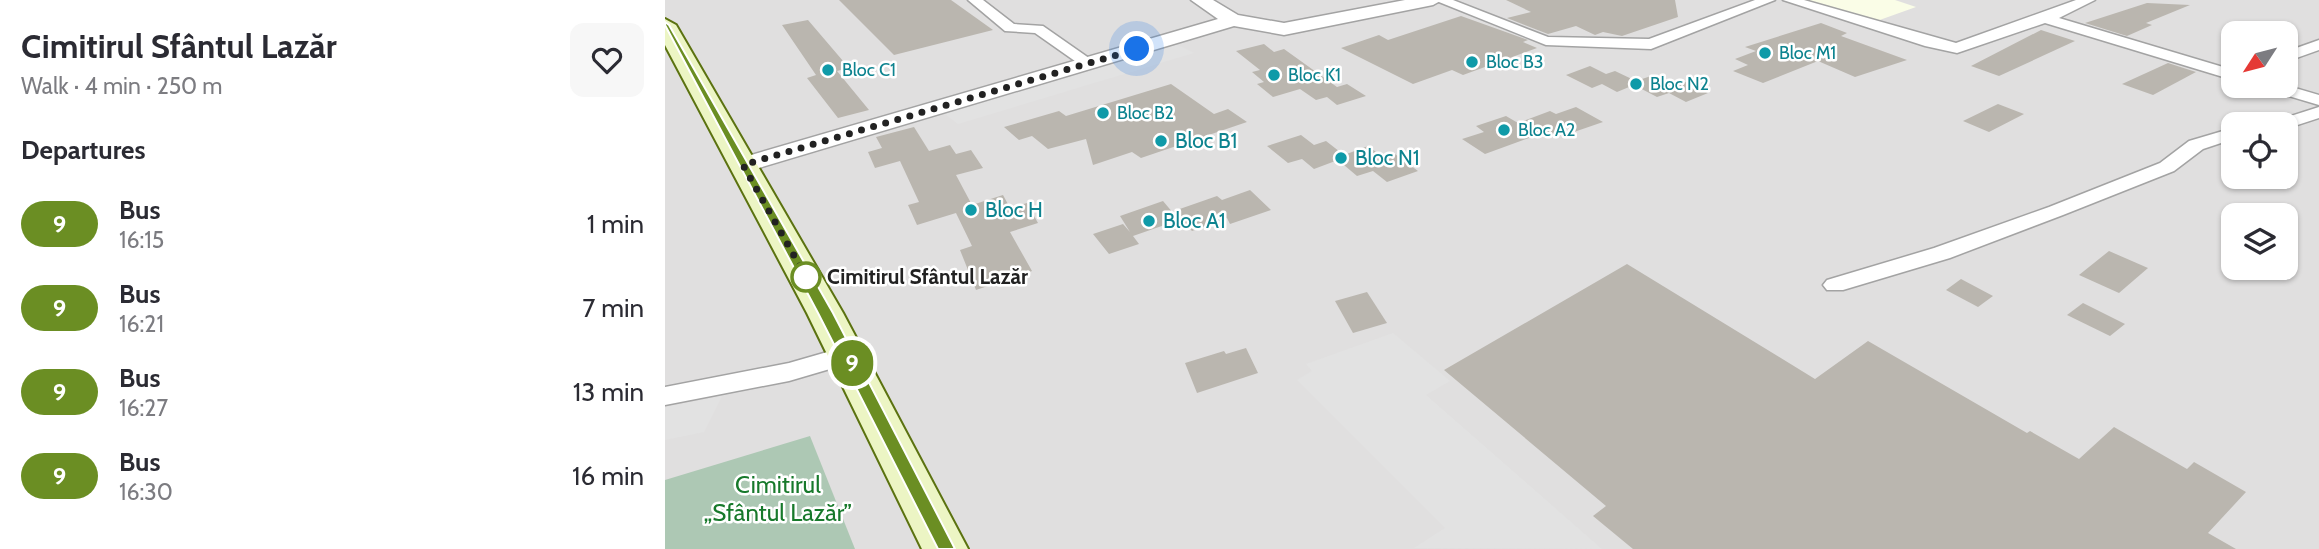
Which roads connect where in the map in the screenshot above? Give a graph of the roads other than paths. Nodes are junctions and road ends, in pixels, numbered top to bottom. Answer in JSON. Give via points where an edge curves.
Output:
{"nodes":[{"id":1,"x":975,"y":0,"type":"edge"},
{"id":2,"x":1200,"y":0,"type":"edge"},
{"id":3,"x":1433,"y":0,"type":"edge"},
{"id":4,"x":1441,"y":0,"type":"edge"},
{"id":5,"x":1768,"y":0,"type":"edge"},
{"id":6,"x":1790,"y":0,"type":"edge"},
{"id":7,"x":2088,"y":0,"type":"edge"},
{"id":8,"x":2044,"y":18,"type":"junction"},
{"id":9,"x":1233,"y":20,"type":"junction"},
{"id":10,"x":665,"y":25,"type":"edge"},
{"id":11,"x":2319,"y":45,"type":"edge"},
{"id":12,"x":2298,"y":52,"type":"edge"},
{"id":13,"x":1088,"y":64,"type":"junction"},
{"id":14,"x":2221,"y":71,"type":"edge"},
{"id":15,"x":2298,"y":94,"type":"edge"},
{"id":16,"x":2319,"y":100,"type":"edge"},
{"id":17,"x":2319,"y":113,"type":"edge"},
{"id":18,"x":2298,"y":120,"type":"edge"},
{"id":19,"x":2221,"y":137,"type":"edge"},
{"id":20,"x":743,"y":165,"type":"junction"},
{"id":21,"x":1835,"y":285,"type":"dead end"},
{"id":22,"x":848,"y":355,"type":"junction"},
{"id":23,"x":665,"y":396,"type":"edge"},
{"id":24,"x":945,"y":549,"type":"edge"}],
"edges":[{"from":1,"to":13,"type":"street","via":[[1010,28],[1038,29]]},
{"from":2,"to":9,"type":"street"},
{"from":3,"to":9,"type":"street","via":[[1284,29]]},
{"from":4,"to":5,"type":"street","via":[[1546,41],[1651,44]]},
{"from":6,"to":8,"type":"street","via":[[1957,48]]},
{"from":7,"to":8,"type":"street"},
{"from":8,"to":14,"type":"street"},
{"from":9,"to":13,"type":"street"},
{"from":10,"to":20,"type":"main road"},
{"from":11,"to":12,"type":"street"},
{"from":13,"to":20,"type":"street"},
{"from":15,"to":16,"type":"street"},
{"from":17,"to":18,"type":"street"},
{"from":19,"to":21,"type":"street","via":[[2196,145],[2167,167],[2056,211],[1942,253]]},
{"from":20,"to":22,"type":"main road"},
{"from":22,"to":23,"type":"street","via":[[789,372]]},
{"from":22,"to":24,"type":"main road"}]}
